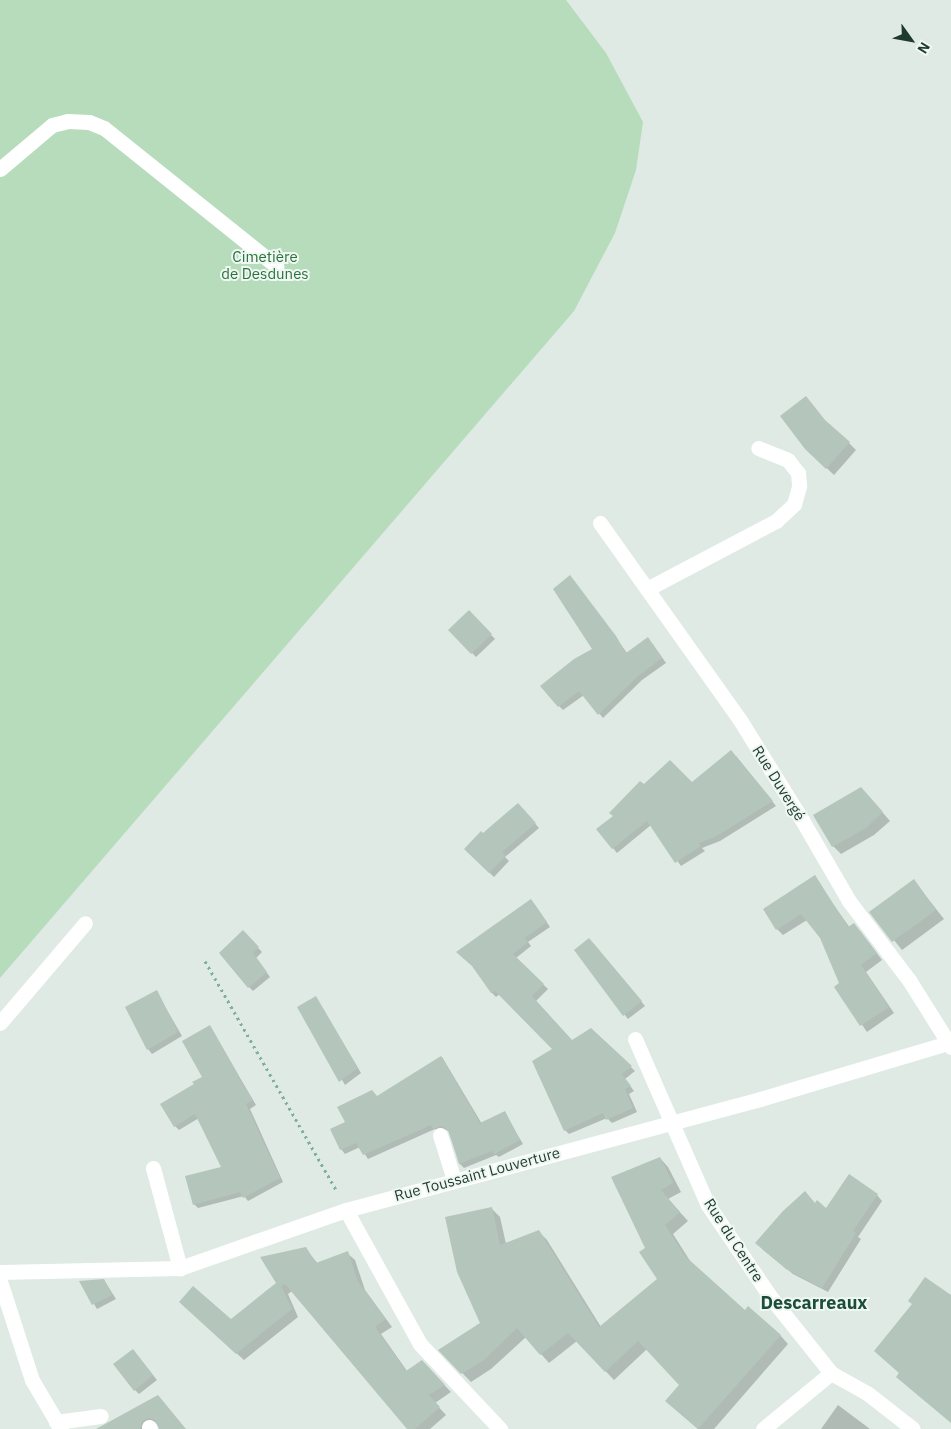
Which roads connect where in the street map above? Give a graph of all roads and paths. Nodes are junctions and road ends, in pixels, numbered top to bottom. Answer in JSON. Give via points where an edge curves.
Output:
{"nodes":[{"id":1,"x":0,"y":169,"type":"edge"},
{"id":2,"x":276,"y":266,"type":"dead end"},
{"id":3,"x":758,"y":448,"type":"dead end"},
{"id":4,"x":600,"y":523,"type":"dead end"},
{"id":5,"x":648,"y":589,"type":"junction"},
{"id":6,"x":85,"y":923,"type":"dead end"},
{"id":7,"x":205,"y":961,"type":"dead end"},
{"id":8,"x":0,"y":1023,"type":"edge"},
{"id":9,"x":635,"y":1039,"type":"dead end"},
{"id":10,"x":950,"y":1044,"type":"edge"},
{"id":11,"x":672,"y":1121,"type":"junction"},
{"id":12,"x":440,"y":1135,"type":"dead end"},
{"id":13,"x":153,"y":1168,"type":"dead end"},
{"id":14,"x":454,"y":1180,"type":"junction"},
{"id":15,"x":346,"y":1210,"type":"junction"},
{"id":16,"x":180,"y":1268,"type":"junction"},
{"id":17,"x":0,"y":1272,"type":"edge"},
{"id":18,"x":0,"y":1281,"type":"edge"},
{"id":19,"x":831,"y":1374,"type":"junction"},
{"id":20,"x":101,"y":1416,"type":"dead end"},
{"id":21,"x":59,"y":1426,"type":"edge"},
{"id":22,"x":490,"y":1426,"type":"edge"},
{"id":23,"x":763,"y":1429,"type":"edge"},
{"id":24,"x":913,"y":1429,"type":"edge"}],
"edges":[{"from":1,"to":2,"type":"street","via":[[52,124],[68,120],[88,122],[104,128]]},
{"from":3,"to":5,"type":"street","via":[[788,460],[798,473],[799,486],[794,504],[776,521]]},
{"from":4,"to":5,"type":"street","name":"Rue Duvergé"},
{"from":5,"to":10,"type":"street","name":"Rue Duvergé","via":[[740,720],[849,901],[909,980]]},
{"from":6,"to":8,"type":"street"},
{"from":7,"to":15,"type":"path"},
{"from":9,"to":11,"type":"street","name":"Rue du Centre"},
{"from":10,"to":11,"type":"street","name":"Rue Toussaint Louverture"},
{"from":11,"to":14,"type":"street","name":"Rue Toussaint Louverture"},
{"from":11,"to":19,"type":"street","name":"Rue du Centre","via":[[708,1206],[772,1299]]},
{"from":12,"to":14,"type":"street"},
{"from":13,"to":16,"type":"street"},
{"from":14,"to":15,"type":"street","name":"Rue Toussaint Louverture"},
{"from":15,"to":16,"type":"street","name":"Rue Toussaint Louverture"},
{"from":15,"to":22,"type":"street","via":[[420,1344]]},
{"from":16,"to":17,"type":"street","name":"Rue Toussaint Louverture"},
{"from":18,"to":21,"type":"street","via":[[32,1380]]},
{"from":19,"to":23,"type":"street"},
{"from":19,"to":24,"type":"street","via":[[867,1392]]},
{"from":20,"to":21,"type":"street"}]}
